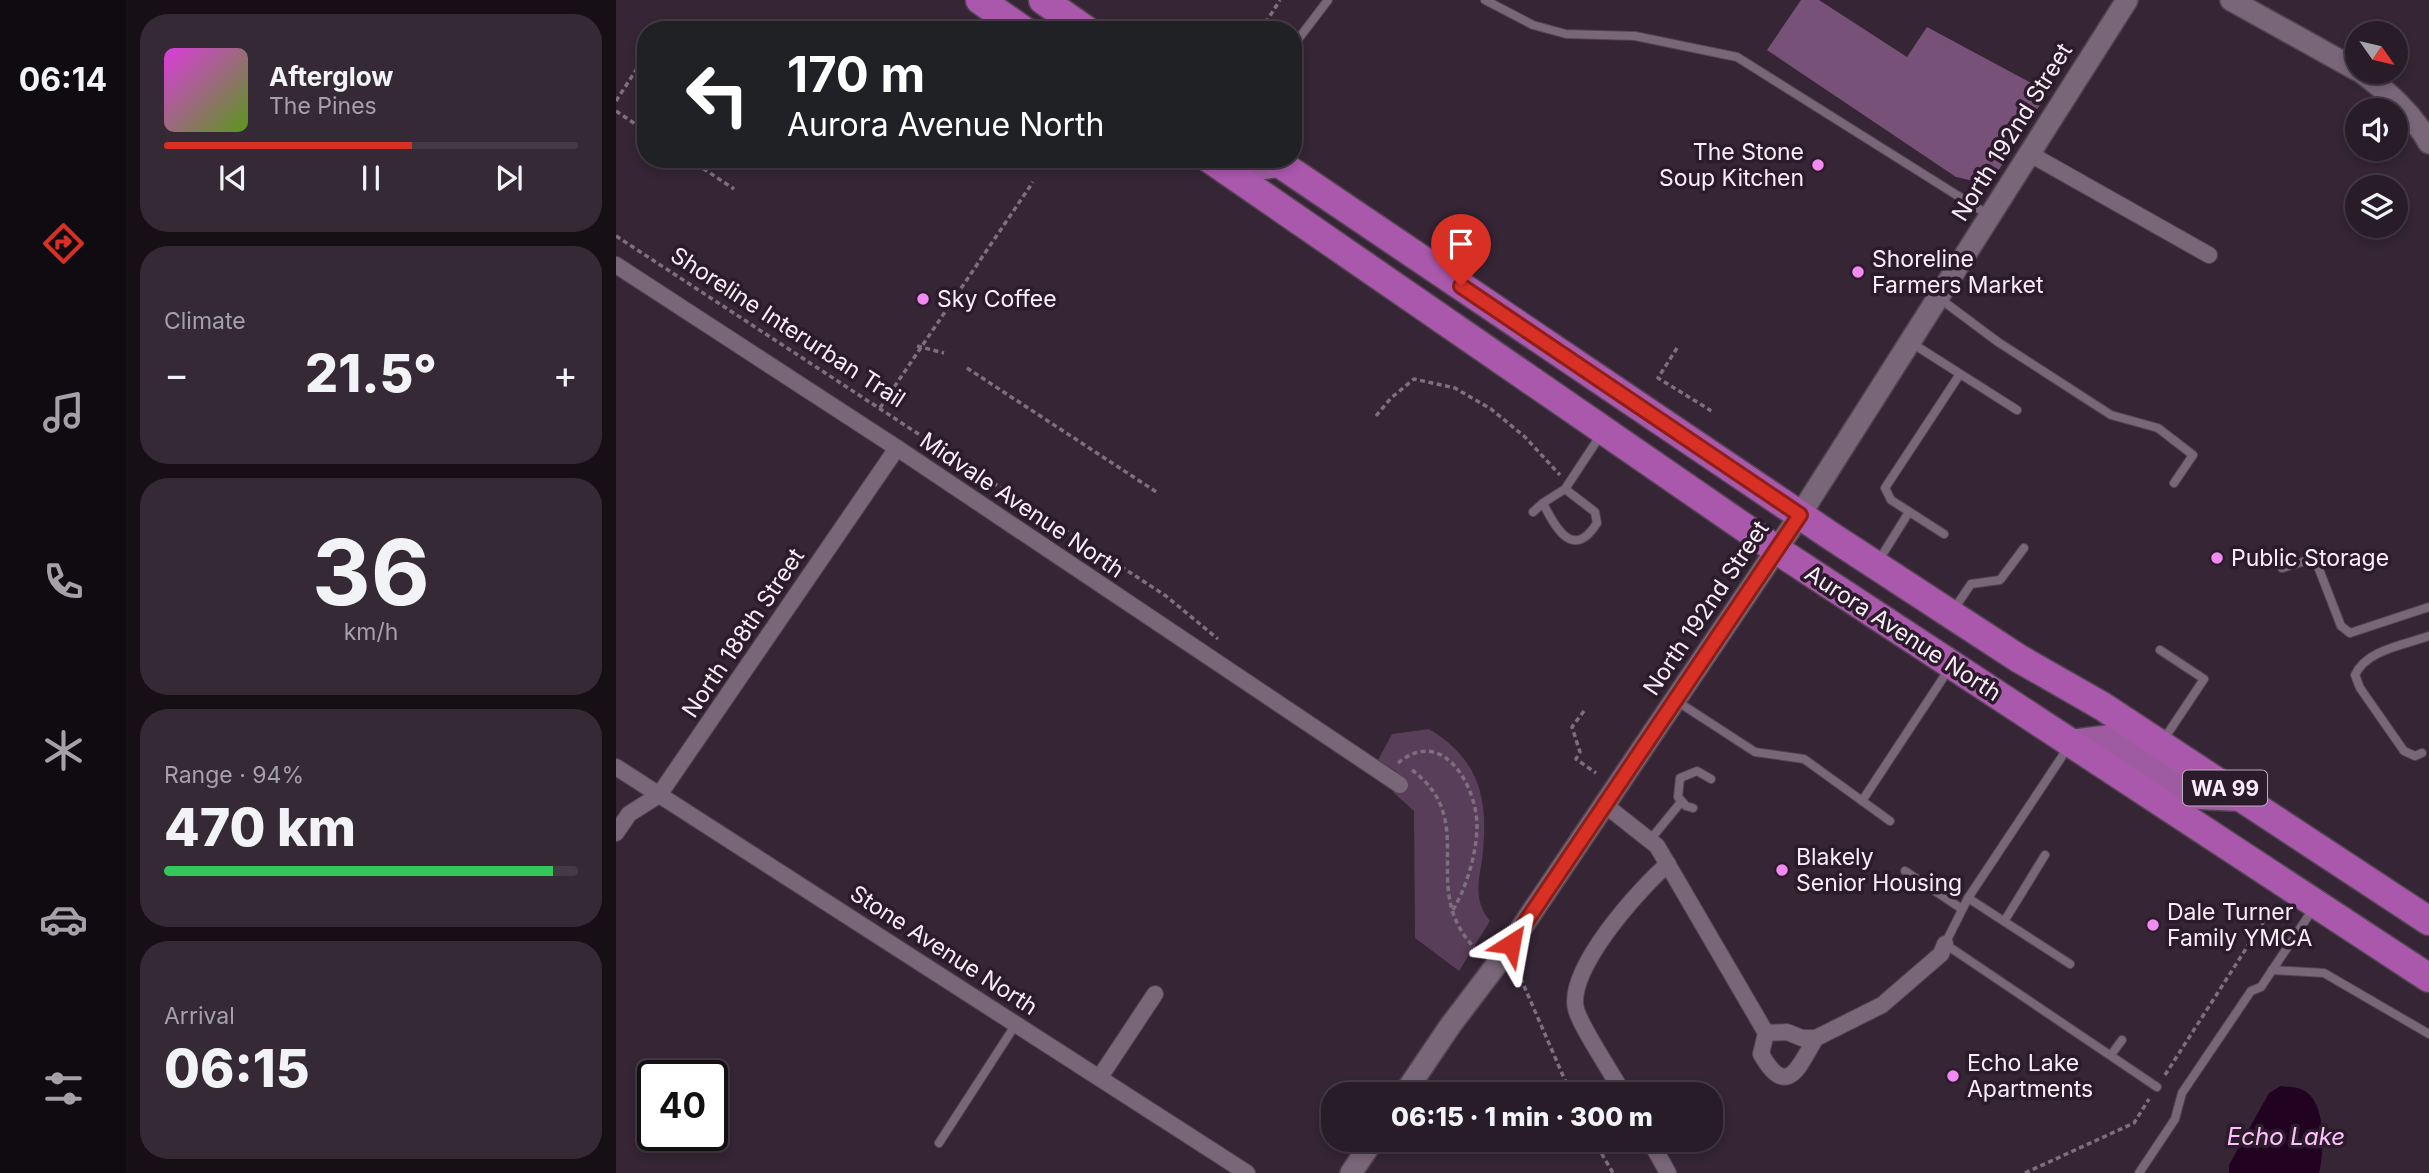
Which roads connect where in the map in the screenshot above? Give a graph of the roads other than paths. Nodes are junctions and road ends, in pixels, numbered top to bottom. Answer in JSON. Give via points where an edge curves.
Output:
{"nodes":[{"id":1,"x":980,"y":0,"type":"edge"},
{"id":2,"x":1043,"y":0,"type":"edge"},
{"id":3,"x":1328,"y":0,"type":"edge"},
{"id":4,"x":1485,"y":0,"type":"edge"},
{"id":5,"x":2127,"y":0,"type":"edge"},
{"id":6,"x":2232,"y":0,"type":"edge"},
{"id":7,"x":1010,"y":21,"type":"edge"},
{"id":8,"x":1073,"y":21,"type":"edge"},
{"id":9,"x":1302,"y":34,"type":"edge"},
{"id":10,"x":2345,"y":63,"type":"edge"},
{"id":11,"x":2377,"y":84,"type":"edge"},
{"id":12,"x":2426,"y":128,"type":"edge"},
{"id":13,"x":2030,"y":154,"type":"junction"},
{"id":14,"x":1223,"y":168,"type":"edge"},
{"id":15,"x":1253,"y":168,"type":"edge"},
{"id":16,"x":1286,"y":168,"type":"edge"},
{"id":17,"x":1235,"y":176,"type":"junction"},
{"id":18,"x":1990,"y":216,"type":"junction"},
{"id":19,"x":2209,"y":254,"type":"dead end"},
{"id":20,"x":616,"y":265,"type":"edge"},
{"id":21,"x":1939,"y":298,"type":"junction"},
{"id":22,"x":1910,"y":342,"type":"junction"},
{"id":23,"x":1959,"y":373,"type":"junction"},
{"id":24,"x":2017,"y":410,"type":"dead end"},
{"id":25,"x":1604,"y":431,"type":"junction"},
{"id":26,"x":897,"y":448,"type":"junction"},
{"id":27,"x":2174,"y":483,"type":"dead end"},
{"id":28,"x":1567,"y":485,"type":"junction"},
{"id":29,"x":1543,"y":503,"type":"junction"},
{"id":30,"x":1533,"y":512,"type":"dead end"},
{"id":31,"x":1909,"y":512,"type":"junction"},
{"id":32,"x":1800,"y":515,"type":"junction"},
{"id":33,"x":1944,"y":534,"type":"dead end"},
{"id":34,"x":2024,"y":548,"type":"dead end"},
{"id":35,"x":1777,"y":550,"type":"junction"},
{"id":36,"x":1876,"y":565,"type":"junction"},
{"id":37,"x":2282,"y":568,"type":"dead end"},
{"id":38,"x":2429,"y":607,"type":"edge"},
{"id":39,"x":1950,"y":614,"type":"junction"},
{"id":40,"x":2429,"y":636,"type":"edge"},
{"id":41,"x":2160,"y":650,"type":"dead end"},
{"id":42,"x":1952,"y":665,"type":"junction"},
{"id":43,"x":1675,"y":700,"type":"junction"},
{"id":44,"x":2071,"y":743,"type":"junction"},
{"id":45,"x":2160,"y":745,"type":"junction"},
{"id":46,"x":2422,"y":752,"type":"dead end"},
{"id":47,"x":616,"y":767,"type":"edge"},
{"id":48,"x":1711,"y":779,"type":"dead end"},
{"id":49,"x":1400,"y":785,"type":"dead end"},
{"id":50,"x":659,"y":795,"type":"junction"},
{"id":51,"x":2240,"y":798,"type":"junction"},
{"id":52,"x":1862,"y":801,"type":"junction"},
{"id":53,"x":1681,"y":802,"type":"junction"},
{"id":54,"x":1605,"y":805,"type":"junction"},
{"id":55,"x":1693,"y":808,"type":"dead end"},
{"id":56,"x":1889,"y":821,"type":"dead end"},
{"id":57,"x":616,"y":833,"type":"edge"},
{"id":58,"x":1650,"y":840,"type":"junction"},
{"id":59,"x":2045,"y":855,"type":"dead end"},
{"id":60,"x":1668,"y":864,"type":"junction"},
{"id":61,"x":1905,"y":871,"type":"dead end"},
{"id":62,"x":1968,"y":898,"type":"junction"},
{"id":63,"x":2316,"y":903,"type":"junction"},
{"id":64,"x":1962,"y":909,"type":"junction"},
{"id":65,"x":2005,"y":920,"type":"junction"},
{"id":66,"x":2429,"y":921,"type":"edge"},
{"id":67,"x":1945,"y":944,"type":"junction"},
{"id":68,"x":2070,"y":964,"type":"dead end"},
{"id":69,"x":2272,"y":970,"type":"junction"},
{"id":70,"x":2429,"y":978,"type":"edge"},
{"id":71,"x":1156,"y":994,"type":"dead end"},
{"id":72,"x":1016,"y":1024,"type":"junction"},
{"id":73,"x":1766,"y":1032,"type":"junction"},
{"id":74,"x":2429,"y":1034,"type":"edge"},
{"id":75,"x":1816,"y":1038,"type":"junction"},
{"id":76,"x":2122,"y":1040,"type":"dead end"},
{"id":77,"x":2111,"y":1055,"type":"junction"},
{"id":78,"x":1100,"y":1077,"type":"junction"},
{"id":79,"x":1412,"y":1082,"type":"edge"},
{"id":80,"x":1616,"y":1082,"type":"edge"},
{"id":81,"x":2157,"y":1087,"type":"road end"},
{"id":82,"x":939,"y":1143,"type":"dead end"},
{"id":83,"x":1365,"y":1152,"type":"edge"},
{"id":84,"x":1656,"y":1152,"type":"edge"},
{"id":85,"x":1247,"y":1173,"type":"edge"},
{"id":86,"x":1351,"y":1173,"type":"edge"},
{"id":87,"x":1668,"y":1173,"type":"edge"},
{"id":88,"x":2139,"y":1173,"type":"edge"}],
"edges":[{"from":1,"to":7,"type":"highway"},
{"from":2,"to":8,"type":"highway"},
{"from":3,"to":9,"type":"lane"},
{"from":4,"to":18,"type":"lane","via":[[1533,25],[1566,34],[1635,36],[1737,57]]},
{"from":5,"to":13,"type":"street","name":"North 192nd Street"},
{"from":6,"to":10,"type":"street"},
{"from":11,"to":12,"type":"street"},
{"from":13,"to":18,"type":"street","name":"North 192nd Street"},
{"from":13,"to":19,"type":"street"},
{"from":14,"to":17,"type":"highway","name":"Aurora Avenue North","number":"WA 99"},
{"from":15,"to":17,"type":"main road"},
{"from":16,"to":32,"type":"highway","name":"Aurora Avenue North","number":"WA 99"},
{"from":17,"to":25,"type":"highway","name":"Aurora Avenue North","number":"WA 99"},
{"from":18,"to":21,"type":"street","name":"North 192nd Street"},
{"from":20,"to":26,"type":"street","name":"Midvale Avenue North"},
{"from":21,"to":22,"type":"street","name":"North 192nd Street"},
{"from":21,"to":27,"type":"lane","via":[[2111,415],[2158,428],[2193,455]]},
{"from":22,"to":23,"type":"lane"},
{"from":22,"to":32,"type":"street","name":"North 192nd Street"},
{"from":23,"to":24,"type":"lane"},
{"from":23,"to":31,"type":"lane","via":[[1885,488],[1891,500]]},
{"from":25,"to":28,"type":"lane"},
{"from":25,"to":35,"type":"highway","name":"Aurora Avenue North","number":"WA 99"},
{"from":26,"to":49,"type":"street","name":"Midvale Avenue North"},
{"from":26,"to":50,"type":"street","name":"North 188th Street"},
{"from":28,"to":29,"type":"lane"},
{"from":28,"to":29,"type":"lane","via":[[1595,512],[1597,523],[1588,537],[1572,541]]},
{"from":29,"to":30,"type":"lane"},
{"from":31,"to":33,"type":"lane"},
{"from":31,"to":36,"type":"lane"},
{"from":32,"to":35,"type":"street","name":"North 192nd Street"},
{"from":32,"to":36,"type":"highway","name":"Aurora Avenue North","number":"WA 99"},
{"from":34,"to":39,"type":"lane","via":[[2000,580],[1971,584]]},
{"from":35,"to":42,"type":"highway","name":"Aurora Avenue North","number":"WA 99"},
{"from":35,"to":43,"type":"street","name":"North 192nd Street"},
{"from":36,"to":39,"type":"highway","name":"Aurora Avenue North","number":"WA 99"},
{"from":37,"to":38,"type":"lane","via":[[2312,559],[2341,626],[2350,633]]},
{"from":39,"to":45,"type":"highway","name":"Aurora Avenue North","number":"WA 99"},
{"from":40,"to":46,"type":"lane","via":[[2370,657],[2360,664],[2355,676],[2404,751],[2415,756]]},
{"from":41,"to":45,"type":"lane","via":[[2204,679]]},
{"from":42,"to":44,"type":"highway","name":"Aurora Avenue North","number":"WA 99"},
{"from":42,"to":52,"type":"lane"},
{"from":43,"to":52,"type":"lane","via":[[1755,752],[1804,760]]},
{"from":43,"to":54,"type":"street","name":"North 192nd Street"},
{"from":44,"to":51,"type":"main road","via":[[2111,738],[2199,796]]},
{"from":44,"to":62,"type":"lane"},
{"from":44,"to":63,"type":"highway","name":"Aurora Avenue North","number":"WA 99"},
{"from":45,"to":51,"type":"highway","name":"Aurora Avenue North","number":"WA 99"},
{"from":47,"to":50,"type":"street","name":"Stone Avenue North"},
{"from":48,"to":53,"type":"lane","via":[[1697,771],[1685,774],[1677,784]]},
{"from":50,"to":57,"type":"street","name":"North 188th Street","via":[[629,814]]},
{"from":50,"to":72,"type":"street","name":"Stone Avenue North"},
{"from":51,"to":66,"type":"highway","name":"Aurora Avenue North","number":"WA 99"},
{"from":52,"to":56,"type":"lane"},
{"from":53,"to":55,"type":"lane"},
{"from":53,"to":58,"type":"lane"},
{"from":54,"to":58,"type":"street"},
{"from":54,"to":79,"type":"street","name":"North 192nd Street"},
{"from":58,"to":60,"type":"street"},
{"from":59,"to":65,"type":"lane"},
{"from":60,"to":73,"type":"street"},
{"from":60,"to":80,"type":"street","via":[[1643,886],[1576,985],[1576,1010]]},
{"from":61,"to":64,"type":"lane"},
{"from":62,"to":64,"type":"lane"},
{"from":62,"to":65,"type":"lane"},
{"from":63,"to":69,"type":"lane"},
{"from":63,"to":70,"type":"highway","name":"Aurora Avenue North","number":"WA 99"},
{"from":64,"to":67,"type":"lane"},
{"from":65,"to":68,"type":"lane"},
{"from":67,"to":75,"type":"street","via":[[1941,954],[1882,1004]]},
{"from":67,"to":77,"type":"lane"},
{"from":69,"to":74,"type":"lane","via":[[2324,973]]},
{"from":69,"to":88,"type":"lane","via":[[2261,987],[2251,991],[2182,1093],[2175,1119]]},
{"from":71,"to":78,"type":"street"},
{"from":72,"to":78,"type":"street","name":"Stone Avenue North"},
{"from":72,"to":82,"type":"lane"},
{"from":73,"to":75,"type":"street"},
{"from":73,"to":75,"type":"street","via":[[1761,1054],[1768,1067],[1782,1076],[1801,1068]]},
{"from":76,"to":77,"type":"lane"},
{"from":77,"to":81,"type":"lane"},
{"from":78,"to":85,"type":"street","name":"Stone Avenue North"},
{"from":83,"to":86,"type":"street"},
{"from":84,"to":87,"type":"street"}]}
